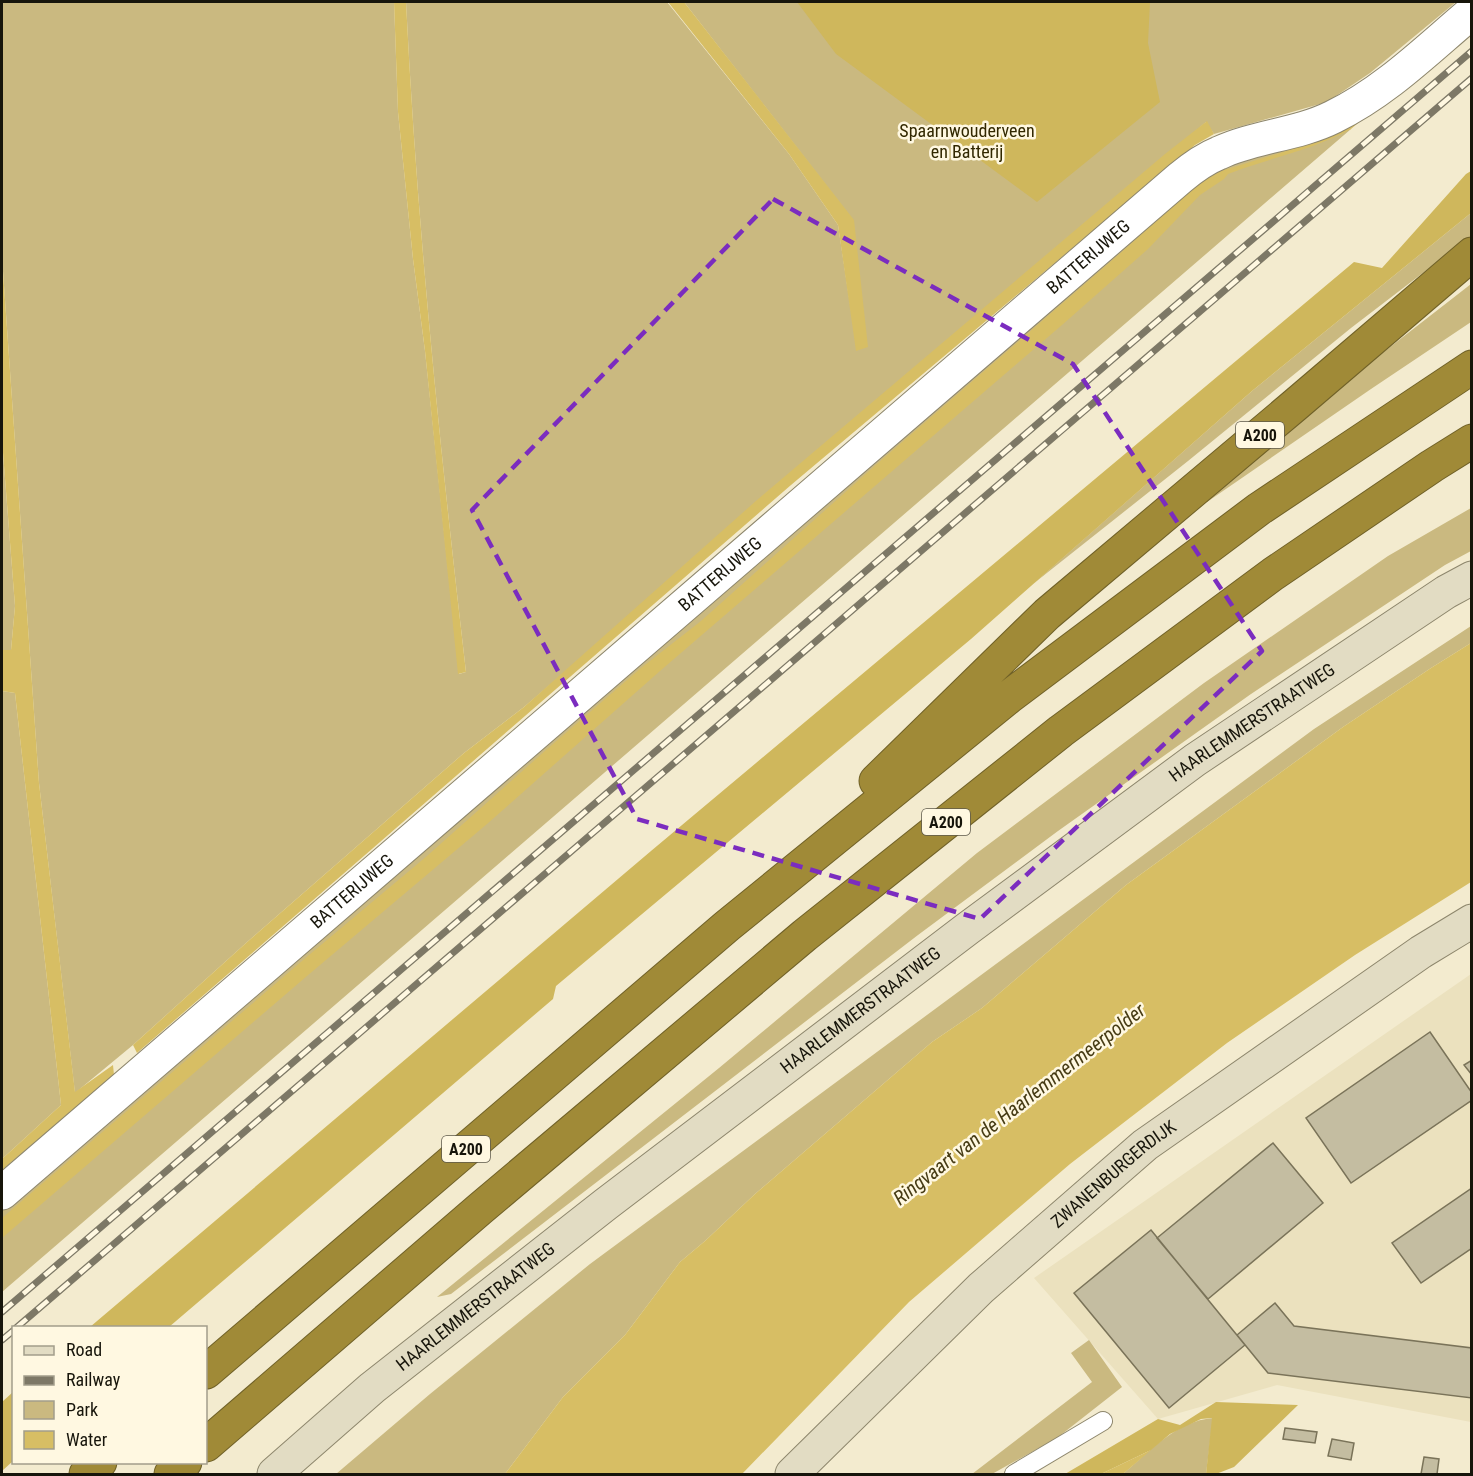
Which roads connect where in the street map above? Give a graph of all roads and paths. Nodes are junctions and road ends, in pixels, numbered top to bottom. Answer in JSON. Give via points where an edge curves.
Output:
{"nodes":[{"id":1,"x":1472,"y":12,"type":"edge"},
{"id":2,"x":1472,"y":254,"type":"edge"},
{"id":3,"x":1472,"y":367,"type":"edge"},
{"id":4,"x":1472,"y":441,"type":"edge"},
{"id":5,"x":1472,"y":450,"type":"edge"},
{"id":6,"x":1432,"y":466,"type":"junction"},
{"id":7,"x":1472,"y":578,"type":"edge"},
{"id":8,"x":1472,"y":921,"type":"edge"},
{"id":9,"x":727,"y":926,"type":"junction"},
{"id":10,"x":2,"y":1193,"type":"edge"},
{"id":11,"x":207,"y":1371,"type":"edge"},
{"id":12,"x":1103,"y":1421,"type":"dead end"},
{"id":13,"x":207,"y":1443,"type":"edge"},
{"id":14,"x":98,"y":1464,"type":"edge"},
{"id":15,"x":183,"y":1464,"type":"edge"},
{"id":16,"x":86,"y":1474,"type":"edge"},
{"id":17,"x":171,"y":1474,"type":"edge"},
{"id":18,"x":274,"y":1474,"type":"edge"},
{"id":19,"x":792,"y":1474,"type":"edge"},
{"id":20,"x":1014,"y":1474,"type":"edge"}],
"edges":[{"from":1,"to":10,"type":"street","name":"BATTERIJWEG","via":[[1396,76],[1333,118],[1220,152],[1180,178]]},
{"from":2,"to":9,"type":"highway","number":"A200","via":[[1047,614]]},
{"from":3,"to":9,"type":"highway","number":"A200","via":[[1259,509],[1010,696]]},
{"from":4,"to":6,"type":"highway","number":"A200"},
{"from":5,"to":6,"type":"highway","number":"A200"},
{"from":6,"to":13,"type":"highway","number":"A200","via":[[1273,574],[1070,724],[832,913]]},
{"from":7,"to":18,"type":"main road","name":"HAARLEMMERSTRAATWEG","via":[[1196,760],[967,929],[372,1388]]},
{"from":8,"to":19,"type":"main road","name":"ZWANENBURGERDIJK","via":[[1421,952],[1146,1145],[981,1288]]},
{"from":9,"to":11,"type":"highway","number":"A200"},
{"from":12,"to":20,"type":"lane"},
{"from":14,"to":16,"type":"highway"},
{"from":15,"to":17,"type":"highway"}]}
